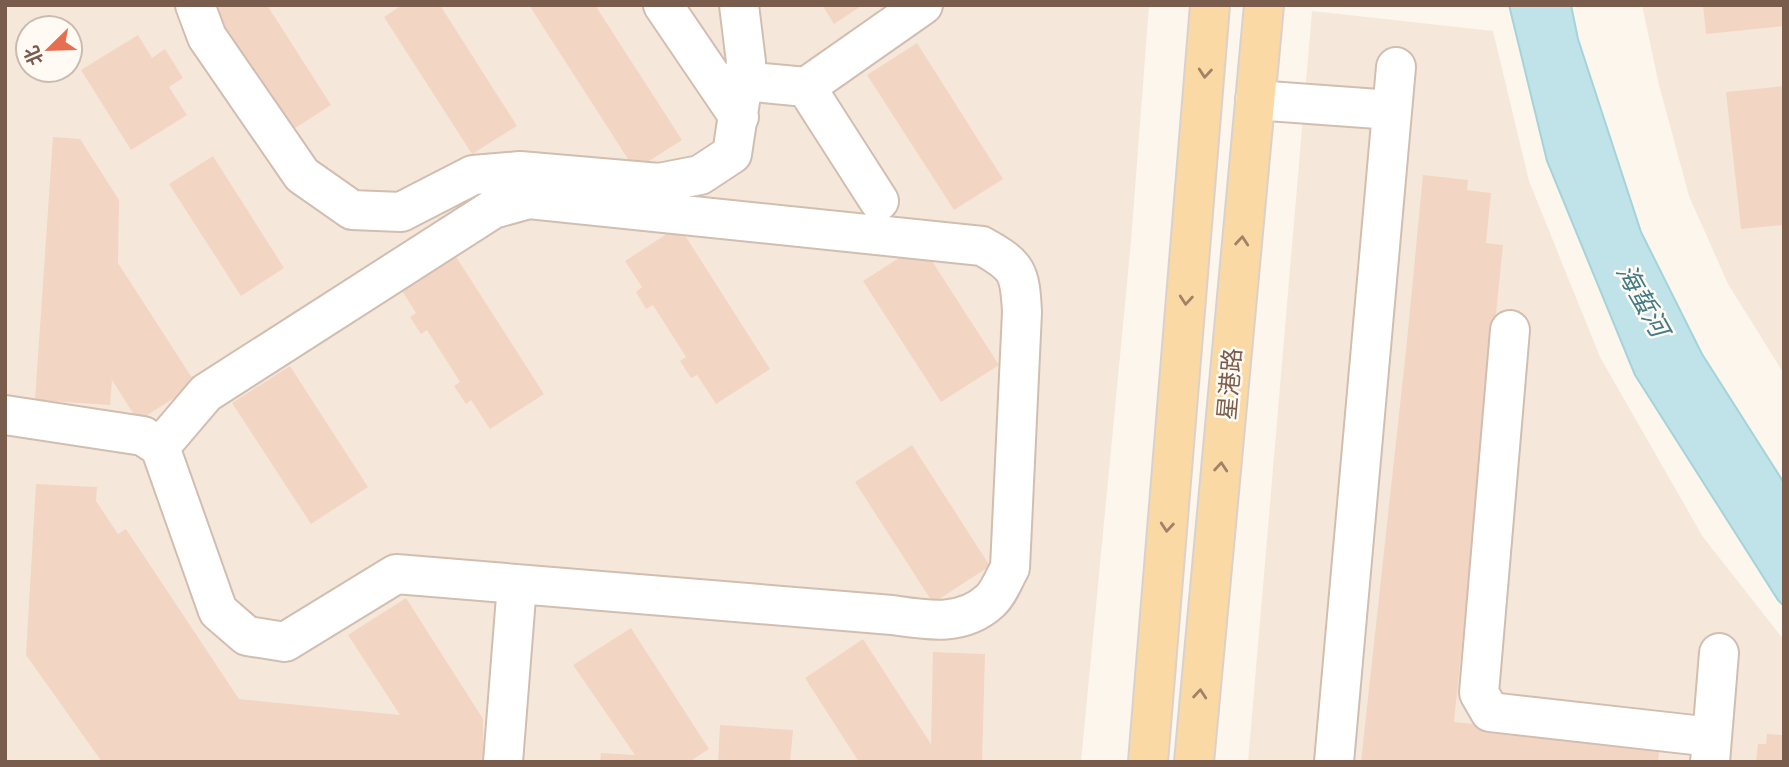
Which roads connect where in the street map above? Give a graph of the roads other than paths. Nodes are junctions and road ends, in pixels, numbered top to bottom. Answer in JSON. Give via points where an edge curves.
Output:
{"nodes":[{"id":1,"x":195,"y":5,"type":"edge"},
{"id":2,"x":663,"y":5,"type":"edge"},
{"id":3,"x":739,"y":5,"type":"edge"},
{"id":4,"x":923,"y":5,"type":"edge"},
{"id":5,"x":1210,"y":5,"type":"edge"},
{"id":6,"x":1264,"y":5,"type":"edge"},
{"id":7,"x":1396,"y":67,"type":"dead end"},
{"id":8,"x":806,"y":87,"type":"junction"},
{"id":9,"x":741,"y":99,"type":"junction"},
{"id":10,"x":1255,"y":100,"type":"junction"},
{"id":11,"x":1392,"y":110,"type":"junction"},
{"id":12,"x":879,"y":201,"type":"dead end"},
{"id":13,"x":1510,"y":330,"type":"dead end"},
{"id":14,"x":5,"y":415,"type":"edge"},
{"id":15,"x":160,"y":447,"type":"junction"},
{"id":16,"x":517,"y":584,"type":"junction"},
{"id":17,"x":1719,"y":653,"type":"dead end"},
{"id":18,"x":1711,"y":750,"type":"edge"},
{"id":19,"x":503,"y":762,"type":"edge"},
{"id":20,"x":1148,"y":762,"type":"edge"},
{"id":21,"x":1194,"y":762,"type":"edge"},
{"id":22,"x":1334,"y":762,"type":"edge"}],
"edges":[{"from":1,"to":9,"type":"lane","via":[[207,37],[302,175],[352,211],[401,212],[473,175],[520,171],[659,183],[700,175],[732,154]]},
{"from":2,"to":9,"type":"lane"},
{"from":3,"to":9,"type":"lane","via":[[746,62]]},
{"from":4,"to":8,"type":"lane"},
{"from":5,"to":20,"type":"main road","name":"星港路","one_way":true},
{"from":6,"to":10,"type":"main road","name":"星港路"},
{"from":7,"to":11,"type":"lane"},
{"from":8,"to":9,"type":"lane"},
{"from":8,"to":12,"type":"lane"},
{"from":10,"to":11,"type":"lane"},
{"from":21,"to":10,"type":"main road","name":"星港路","one_way":true},
{"from":11,"to":22,"type":"lane"},
{"from":13,"to":18,"type":"lane","via":[[1479,693],[1490,712]]},
{"from":14,"to":15,"type":"lane","via":[[142,436]]},
{"from":15,"to":16,"type":"lane","via":[[218,611],[247,636],[285,642],[396,574]]},
{"from":15,"to":16,"type":"lane","via":[[206,393],[493,209],[529,199],[982,246],[1007,260],[1021,282],[1010,568],[992,600],[971,614],[937,622]]},
{"from":16,"to":19,"type":"lane"},
{"from":17,"to":18,"type":"lane"}]}
